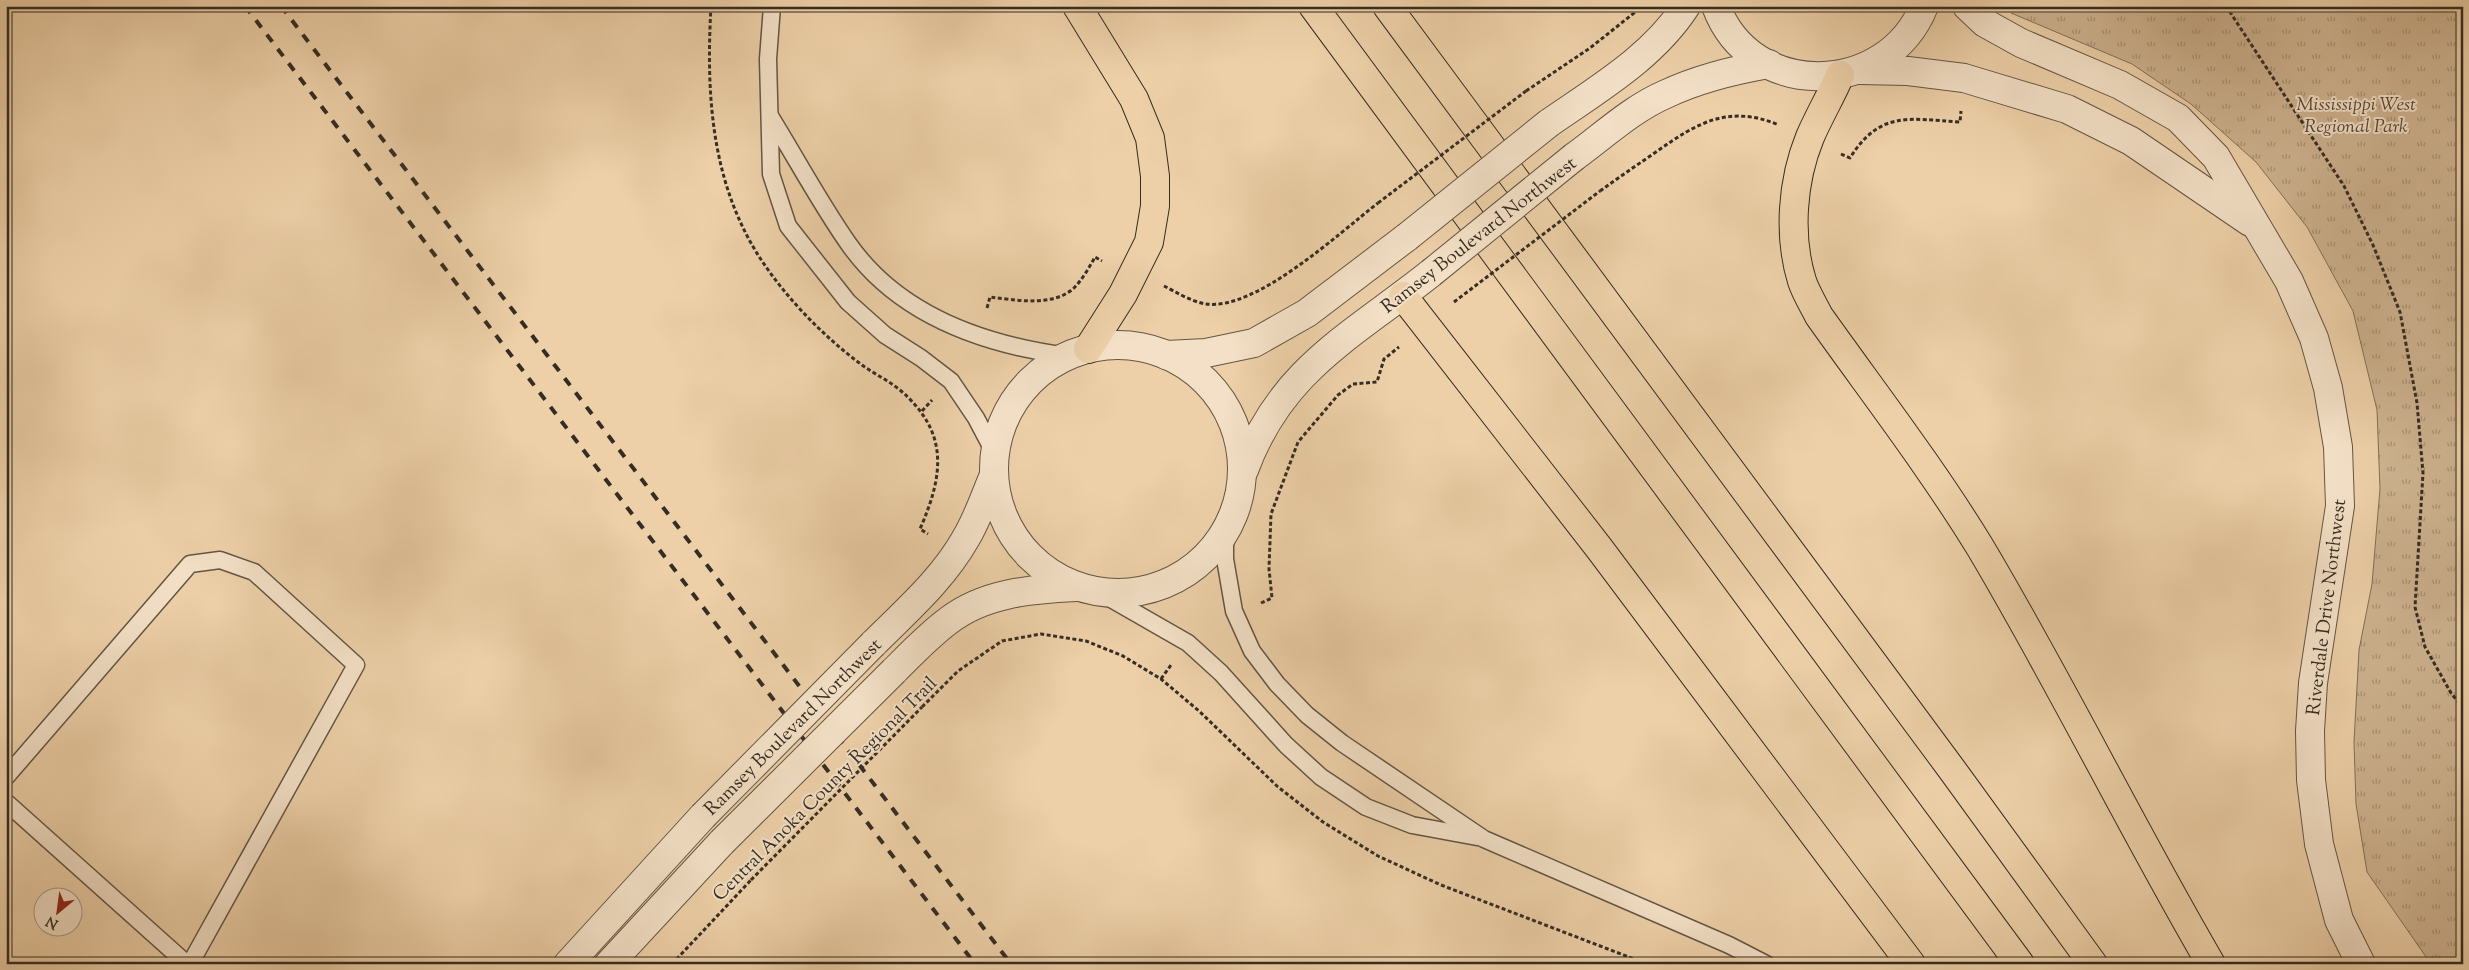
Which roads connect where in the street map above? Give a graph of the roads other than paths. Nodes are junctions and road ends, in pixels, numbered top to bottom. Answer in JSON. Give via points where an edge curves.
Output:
{"nodes":[{"id":1,"x":772,"y":6,"type":"edge"},
{"id":2,"x":1077,"y":6,"type":"edge"},
{"id":3,"x":1313,"y":6,"type":"edge"},
{"id":4,"x":1387,"y":6,"type":"edge"},
{"id":5,"x":1686,"y":6,"type":"edge"},
{"id":6,"x":1716,"y":6,"type":"edge"},
{"id":7,"x":1924,"y":6,"type":"edge"},
{"id":8,"x":1967,"y":6,"type":"edge"},
{"id":9,"x":1769,"y":64,"type":"junction"},
{"id":10,"x":1850,"y":73,"type":"junction"},
{"id":11,"x":770,"y":116,"type":"junction"},
{"id":12,"x":2258,"y":228,"type":"junction"},
{"id":13,"x":1402,"y":296,"type":"junction"},
{"id":14,"x":1078,"y":352,"type":"junction"},
{"id":15,"x":1166,"y":355,"type":"junction"},
{"id":16,"x":994,"y":464,"type":"junction"},
{"id":17,"x":1242,"y":474,"type":"junction"},
{"id":18,"x":1226,"y":532,"type":"junction"},
{"id":19,"x":1088,"y":589,"type":"junction"},
{"id":20,"x":6,"y":777,"type":"edge"},
{"id":21,"x":6,"y":802,"type":"edge"},
{"id":22,"x":1484,"y":839,"type":"junction"},
{"id":23,"x":189,"y":964,"type":"edge"},
{"id":24,"x":568,"y":964,"type":"edge"},
{"id":25,"x":609,"y":964,"type":"edge"},
{"id":26,"x":1766,"y":964,"type":"edge"},
{"id":27,"x":1911,"y":964,"type":"edge"},
{"id":28,"x":2020,"y":964,"type":"edge"},
{"id":29,"x":2093,"y":964,"type":"edge"},
{"id":30,"x":2211,"y":964,"type":"edge"},
{"id":31,"x":2361,"y":964,"type":"edge"}],
"edges":[{"from":1,"to":11,"type":"lane","via":[[768,59]]},
{"from":2,"to":14,"type":"highway","via":[[1134,99],[1150,138],[1155,176],[1148,242],[1123,294]]},
{"from":3,"to":28,"type":"highway"},
{"from":4,"to":29,"type":"highway"},
{"from":5,"to":15,"type":"street","bridge":true,"via":[[1639,60],[1550,123],[1307,313],[1254,343],[1206,353]]},
{"from":6,"to":9,"type":"street","via":[[1740,42]]},
{"from":7,"to":10,"type":"street","via":[[1915,25],[1897,46],[1875,63]]},
{"from":8,"to":12,"type":"street","name":"Riverdale Drive Northwest","via":[[1985,23],[2021,43],[2120,84],[2178,118],[2216,157]]},
{"from":9,"to":10,"type":"street","name":"Riverdale Drive Northwest","via":[[1804,76]]},
{"from":9,"to":13,"type":"street","name":"Ramsey Boulevard Northwest","bridge":true,"via":[[1715,76],[1665,94],[1642,108],[1574,157]]},
{"from":10,"to":12,"type":"street","name":"Riverdale Drive Northwest","via":[[1908,71],[1964,78],[2066,109],[2131,140]]},
{"from":10,"to":30,"type":"highway","via":[[1810,138],[1798,179],[1793,213],[1794,239],[1802,282],[1819,316],[1979,546]]},
{"from":11,"to":14,"type":"lane","via":[[848,244],[906,301],[947,325],[1009,346]]},
{"from":11,"to":16,"type":"lane","via":[[770,174],[788,226],[848,302],[885,335],[951,381],[976,418]]},
{"from":12,"to":31,"type":"street","name":"Riverdale Drive Northwest","via":[[2289,281],[2314,338],[2328,388],[2338,447],[2340,506],[2313,683],[2311,780],[2319,844],[2339,920]]},
{"from":13,"to":17,"type":"street","name":"Ramsey Boulevard Northwest","via":[[1325,353],[1298,378],[1254,441]]},
{"from":13,"to":27,"type":"highway","via":[[1599,548]]},
{"from":14,"to":15,"type":"street","via":[[1128,346]]},
{"from":14,"to":16,"type":"street","name":"Ramsey Boulevard Northwest","via":[[1033,379],[1019,395],[999,433]]},
{"from":15,"to":17,"type":"street","via":[[1198,375],[1223,403],[1238,437]]},
{"from":16,"to":19,"type":"street","via":[[1003,516],[1026,552],[1058,578]]},
{"from":16,"to":24,"type":"street","name":"Ramsey Boulevard Northwest","bridge":true,"via":[[977,516],[957,553],[922,594],[702,816]]},
{"from":17,"to":18,"type":"street","name":"Ramsey Boulevard Northwest","via":[[1234,513]]},
{"from":18,"to":19,"type":"street","name":"Ramsey Boulevard Northwest","via":[[1198,565],[1174,580],[1141,591],[1120,593]]},
{"from":18,"to":22,"type":"lane","via":[[1225,559],[1234,611],[1252,651],[1277,684],[1307,715],[1342,743]]},
{"from":19,"to":22,"type":"lane","via":[[1188,643],[1222,673],[1286,745],[1321,777],[1366,807],[1412,826]]},
{"from":19,"to":25,"type":"street","name":"Ramsey Boulevard Northwest","bridge":true,"via":[[1017,592],[972,607],[949,620],[722,842]]},
{"from":20,"to":23,"type":"lane","via":[[190,564],[220,560],[254,572],[356,665]]},
{"from":21,"to":23,"type":"lane"},
{"from":22,"to":26,"type":"lane"}]}
